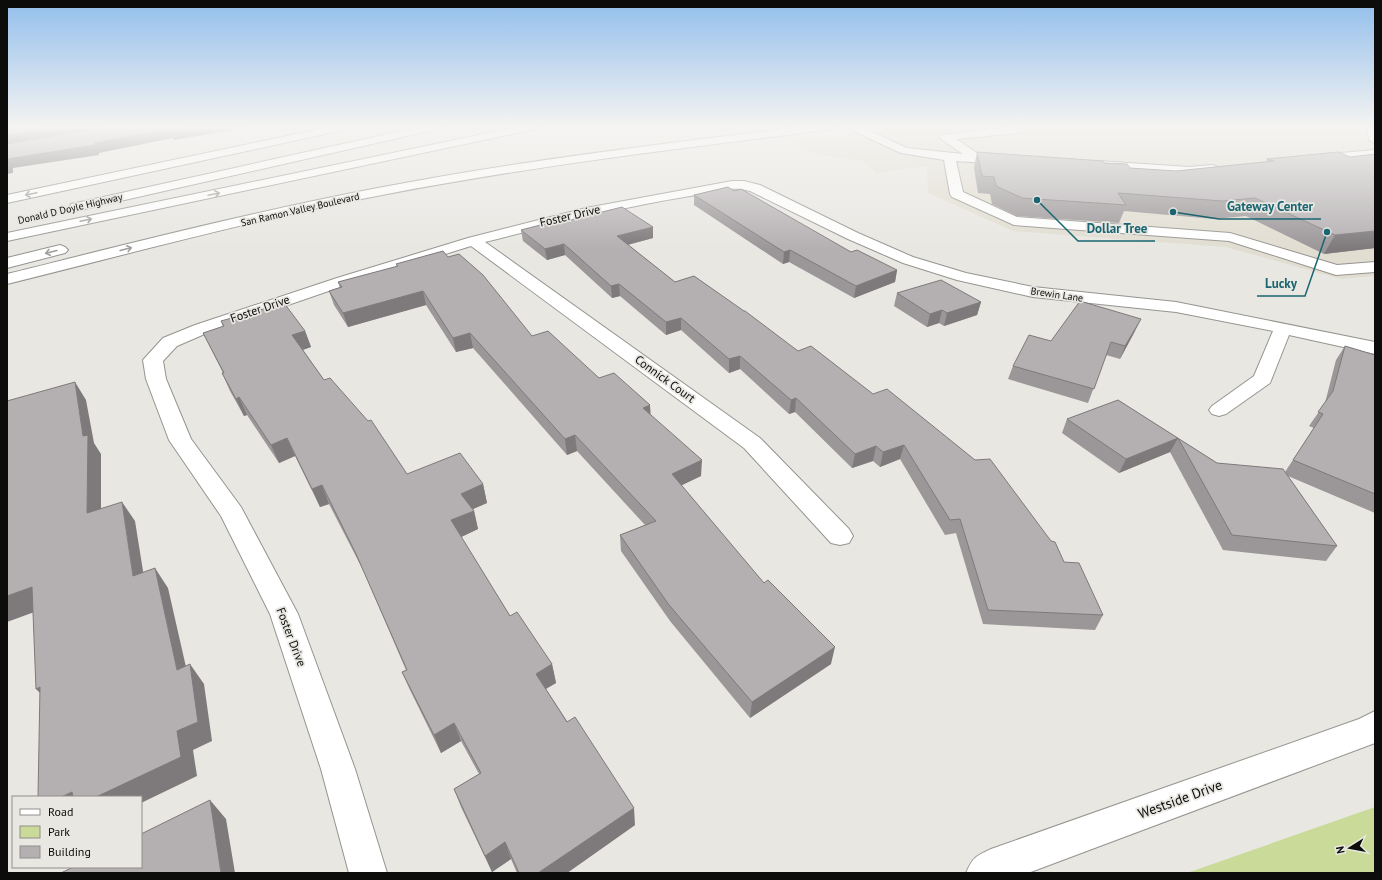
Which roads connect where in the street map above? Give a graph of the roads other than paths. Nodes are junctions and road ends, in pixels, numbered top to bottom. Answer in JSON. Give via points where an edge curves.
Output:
{"nodes":[{"id":1,"x":156,"y":167,"type":"edge"},
{"id":2,"x":254,"y":167,"type":"edge"},
{"id":3,"x":342,"y":167,"type":"edge"},
{"id":4,"x":448,"y":167,"type":"edge"},
{"id":5,"x":525,"y":167,"type":"edge"},
{"id":6,"x":951,"y":167,"type":"edge"},
{"id":7,"x":1120,"y":167,"type":"edge"},
{"id":8,"x":1226,"y":167,"type":"edge"},
{"id":9,"x":755,"y":188,"type":"joint"},
{"id":10,"x":7,"y":199,"type":"edge"},
{"id":11,"x":267,"y":202,"type":"dead end"},
{"id":12,"x":61,"y":210,"type":"dead end"},
{"id":13,"x":7,"y":236,"type":"edge"},
{"id":14,"x":473,"y":240,"type":"junction"},
{"id":15,"x":69,"y":248,"type":"dead end"},
{"id":16,"x":7,"y":263,"type":"edge"},
{"id":17,"x":1375,"y":267,"type":"edge"},
{"id":18,"x":7,"y":279,"type":"edge"},
{"id":19,"x":1283,"y":328,"type":"junction"},
{"id":20,"x":1375,"y":348,"type":"edge"},
{"id":21,"x":1219,"y":410,"type":"dead end"},
{"id":22,"x":840,"y":536,"type":"dead end"},
{"id":23,"x":1375,"y":726,"type":"edge"},
{"id":24,"x":368,"y":873,"type":"edge"},
{"id":25,"x":985,"y":873,"type":"edge"}],
"edges":[{"from":1,"to":10,"type":"main road","name":"Donald D Doyle Highway","one_way":true},
{"from":2,"to":12,"type":"main road","name":"Donald D Doyle Highway"},
{"from":13,"to":3,"type":"main road","one_way":true},
{"from":4,"to":11,"type":"main road","name":"San Ramon Valley Boulevard"},
{"from":18,"to":5,"type":"main road","name":"San Ramon Valley Boulevard","one_way":true,"via":[[381,191]]},
{"from":6,"to":17,"type":"main road","via":[[956,194],[1014,221],[1230,237],[1336,270]]},
{"from":7,"to":8,"type":"main road","via":[[1189,171]]},
{"from":9,"to":14,"type":"main road","name":"Foster Drive","via":[[732,185],[684,193],[586,212]]},
{"from":9,"to":19,"type":"main road","name":"Brewin Lane","via":[[908,260],[963,277],[1033,292],[1176,307]]},
{"from":14,"to":22,"type":"main road","name":"Connick Court","via":[[752,443]]},
{"from":14,"to":24,"type":"main road","name":"Foster Drive","via":[[343,280],[201,329],[170,342],[153,360],[156,379],[180,440],[232,513],[284,614],[338,769]]},
{"from":15,"to":16,"type":"main road","one_way":true},
{"from":19,"to":20,"type":"main road","name":"Brewin Lane"},
{"from":19,"to":21,"type":"main road","via":[[1263,379]]},
{"from":23,"to":25,"type":"main road","name":"Westside Drive","via":[[991,868]]}]}
